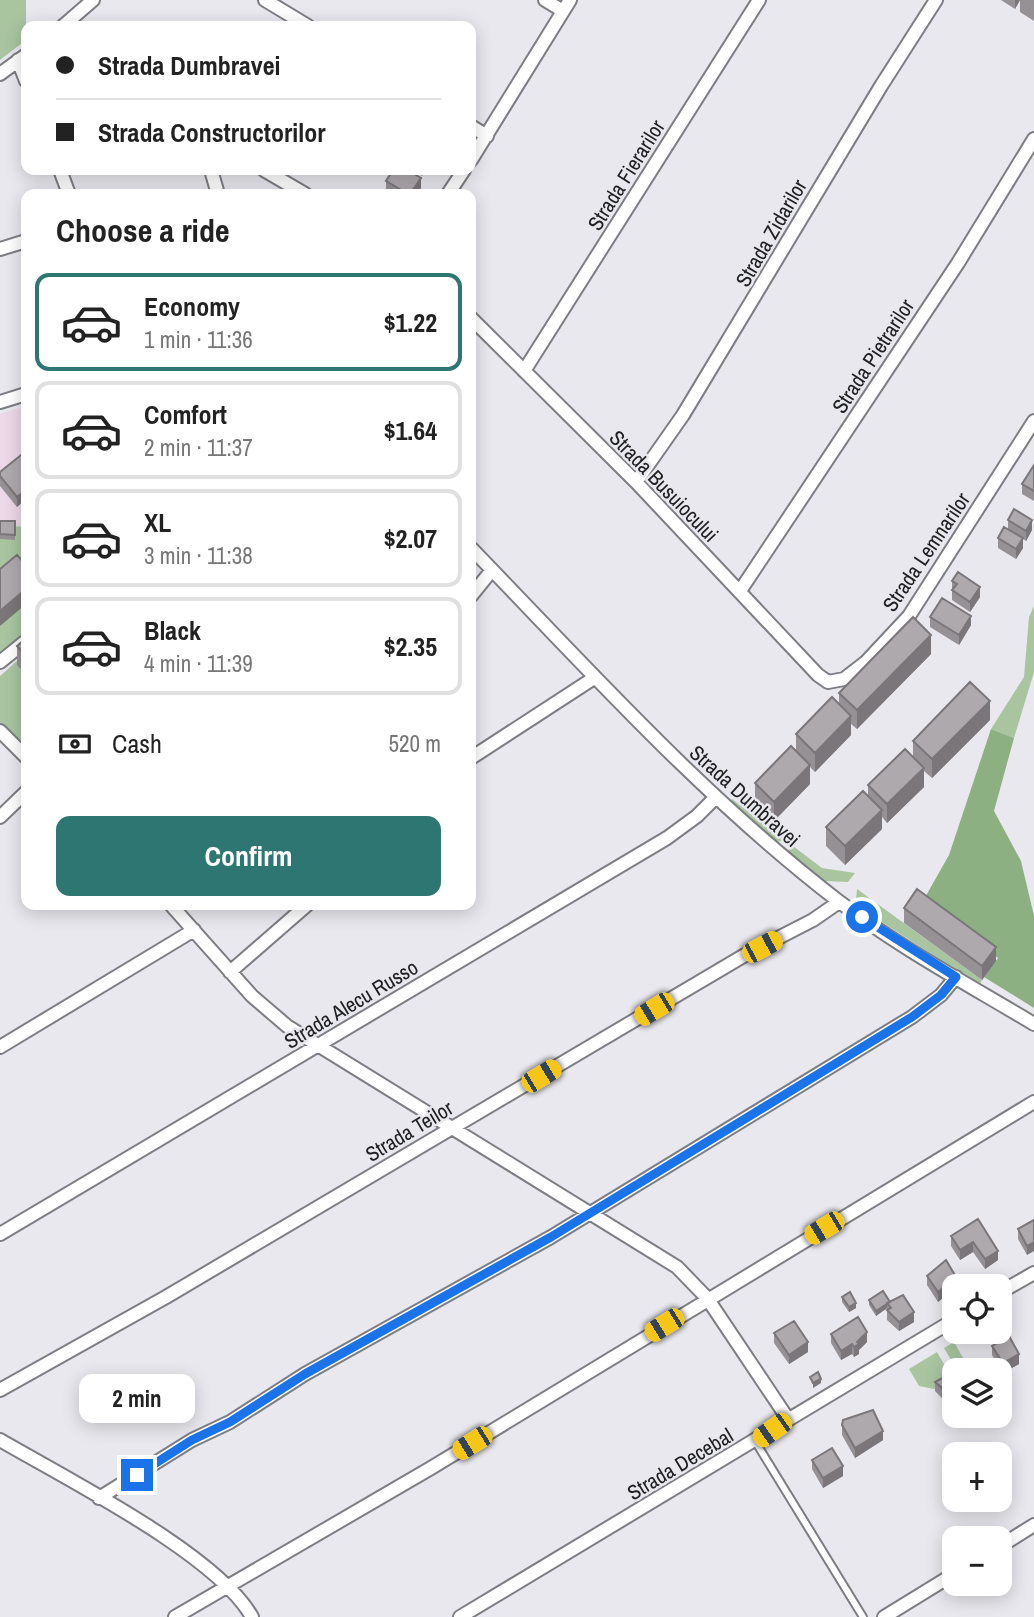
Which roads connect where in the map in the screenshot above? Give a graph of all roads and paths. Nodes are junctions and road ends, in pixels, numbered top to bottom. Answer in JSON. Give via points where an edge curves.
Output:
{"nodes":[{"id":1,"x":93,"y":0,"type":"edge"},
{"id":2,"x":265,"y":0,"type":"edge"},
{"id":3,"x":545,"y":0,"type":"edge"},
{"id":4,"x":760,"y":0,"type":"edge"},
{"id":5,"x":936,"y":0,"type":"edge"},
{"id":6,"x":567,"y":6,"type":"edge"},
{"id":7,"x":69,"y":21,"type":"edge"},
{"id":8,"x":300,"y":21,"type":"edge"},
{"id":9,"x":21,"y":58,"type":"edge"},
{"id":10,"x":0,"y":74,"type":"edge"},
{"id":11,"x":476,"y":129,"type":"edge"},
{"id":12,"x":487,"y":136,"type":"junction"},
{"id":13,"x":1034,"y":139,"type":"edge"},
{"id":14,"x":476,"y":152,"type":"edge"},
{"id":15,"x":273,"y":175,"type":"edge"},
{"id":16,"x":296,"y":189,"type":"edge"},
{"id":17,"x":21,"y":242,"type":"edge"},
{"id":18,"x":0,"y":249,"type":"edge"},
{"id":19,"x":476,"y":323,"type":"edge"},
{"id":20,"x":524,"y":371,"type":"junction"},
{"id":21,"x":21,"y":396,"type":"edge"},
{"id":22,"x":0,"y":402,"type":"edge"},
{"id":23,"x":1034,"y":421,"type":"edge"},
{"id":24,"x":636,"y":482,"type":"junction"},
{"id":25,"x":476,"y":553,"type":"edge"},
{"id":26,"x":492,"y":570,"type":"junction"},
{"id":27,"x":476,"y":590,"type":"edge"},
{"id":28,"x":740,"y":591,"type":"junction"},
{"id":29,"x":21,"y":645,"type":"edge"},
{"id":30,"x":0,"y":662,"type":"edge"},
{"id":31,"x":594,"y":678,"type":"junction"},
{"id":32,"x":828,"y":682,"type":"joint"},
{"id":33,"x":0,"y":731,"type":"edge"},
{"id":34,"x":21,"y":752,"type":"edge"},
{"id":35,"x":476,"y":755,"type":"edge"},
{"id":36,"x":21,"y":797,"type":"edge"},
{"id":37,"x":715,"y":797,"type":"junction"},
{"id":38,"x":0,"y":817,"type":"edge"},
{"id":39,"x":839,"y":902,"type":"junction"},
{"id":40,"x":176,"y":910,"type":"edge"},
{"id":41,"x":301,"y":910,"type":"edge"},
{"id":42,"x":194,"y":930,"type":"junction"},
{"id":43,"x":230,"y":972,"type":"junction"},
{"id":44,"x":956,"y":977,"type":"junction"},
{"id":45,"x":1034,"y":1024,"type":"edge"},
{"id":46,"x":318,"y":1045,"type":"junction"},
{"id":47,"x":0,"y":1047,"type":"edge"},
{"id":48,"x":1034,"y":1102,"type":"edge"},
{"id":49,"x":450,"y":1129,"type":"junction"},
{"id":50,"x":588,"y":1212,"type":"junction"},
{"id":51,"x":0,"y":1234,"type":"edge"},
{"id":52,"x":1034,"y":1273,"type":"edge"},
{"id":53,"x":1012,"y":1286,"type":"edge"},
{"id":54,"x":707,"y":1298,"type":"junction"},
{"id":55,"x":942,"y":1327,"type":"edge"},
{"id":56,"x":0,"y":1390,"type":"edge"},
{"id":57,"x":788,"y":1419,"type":"junction"},
{"id":58,"x":0,"y":1440,"type":"edge"},
{"id":59,"x":755,"y":1441,"type":"junction"},
{"id":60,"x":99,"y":1498,"type":"junction"},
{"id":61,"x":1034,"y":1525,"type":"edge"},
{"id":62,"x":1012,"y":1538,"type":"edge"},
{"id":63,"x":942,"y":1581,"type":"edge"},
{"id":64,"x":228,"y":1585,"type":"junction"},
{"id":65,"x":175,"y":1617,"type":"edge"},
{"id":66,"x":252,"y":1617,"type":"edge"},
{"id":67,"x":460,"y":1617,"type":"edge"},
{"id":68,"x":863,"y":1617,"type":"edge"},
{"id":69,"x":884,"y":1617,"type":"edge"}],
"edges":[{"from":1,"to":7,"type":"street"},
{"from":2,"to":8,"type":"street"},
{"from":3,"to":6,"type":"street"},
{"from":4,"to":20,"type":"street","name":"Strada Fierarilor"},
{"from":5,"to":24,"type":"street","name":"Strada Zidarilor","via":[[683,415]]},
{"from":6,"to":12,"type":"street"},
{"from":9,"to":10,"type":"street"},
{"from":11,"to":12,"type":"street"},
{"from":12,"to":14,"type":"street"},
{"from":13,"to":28,"type":"street","name":"Strada Pietrarilor","via":[[958,263]]},
{"from":15,"to":16,"type":"street"},
{"from":17,"to":18,"type":"street"},
{"from":19,"to":20,"type":"street","name":"Strada Busuiocului"},
{"from":20,"to":24,"type":"street","name":"Strada Busuiocului"},
{"from":21,"to":22,"type":"street"},
{"from":23,"to":32,"type":"street","name":"Strada Lemnarilor","via":[[909,616],[866,662],[844,679]]},
{"from":24,"to":28,"type":"street","name":"Strada Busuiocului"},
{"from":25,"to":26,"type":"street","name":"Strada Dumbravei"},
{"from":26,"to":27,"type":"street"},
{"from":26,"to":31,"type":"street","name":"Strada Dumbravei"},
{"from":28,"to":32,"type":"street","name":"Strada Busuiocului"},
{"from":29,"to":30,"type":"street"},
{"from":31,"to":35,"type":"street"},
{"from":31,"to":37,"type":"street","name":"Strada Dumbravei"},
{"from":33,"to":34,"type":"street"},
{"from":36,"to":38,"type":"street"},
{"from":37,"to":39,"type":"street","name":"Strada Dumbravei"},
{"from":37,"to":46,"type":"street","name":"Strada Alecu Russo","via":[[667,838]]},
{"from":39,"to":44,"type":"street","name":"Strada Dumbravei"},
{"from":39,"to":49,"type":"street","name":"Strada Teilor"},
{"from":40,"to":42,"type":"street"},
{"from":41,"to":43,"type":"street"},
{"from":42,"to":43,"type":"street"},
{"from":42,"to":47,"type":"street"},
{"from":43,"to":46,"type":"street","via":[[287,1026]]},
{"from":44,"to":45,"type":"street","name":"Strada Dumbravei"},
{"from":44,"to":50,"type":"street","via":[[912,1017]]},
{"from":46,"to":49,"type":"street"},
{"from":46,"to":51,"type":"street","name":"Strada Alecu Russo"},
{"from":48,"to":54,"type":"street"},
{"from":49,"to":50,"type":"street"},
{"from":49,"to":56,"type":"street","name":"Strada Teilor"},
{"from":50,"to":54,"type":"street","via":[[677,1267]]},
{"from":50,"to":60,"type":"street"},
{"from":52,"to":53,"type":"street"},
{"from":54,"to":57,"type":"street"},
{"from":54,"to":64,"type":"street","via":[[431,1468]]},
{"from":55,"to":57,"type":"street","name":"Strada Decebal"},
{"from":57,"to":59,"type":"street","name":"Strada Decebal"},
{"from":58,"to":60,"type":"street"},
{"from":59,"to":67,"type":"street","name":"Strada Decebal"},
{"from":59,"to":68,"type":"lane"},
{"from":60,"to":64,"type":"street"},
{"from":61,"to":62,"type":"street"},
{"from":63,"to":69,"type":"street"},
{"from":64,"to":65,"type":"street"},
{"from":64,"to":66,"type":"street"}]}
